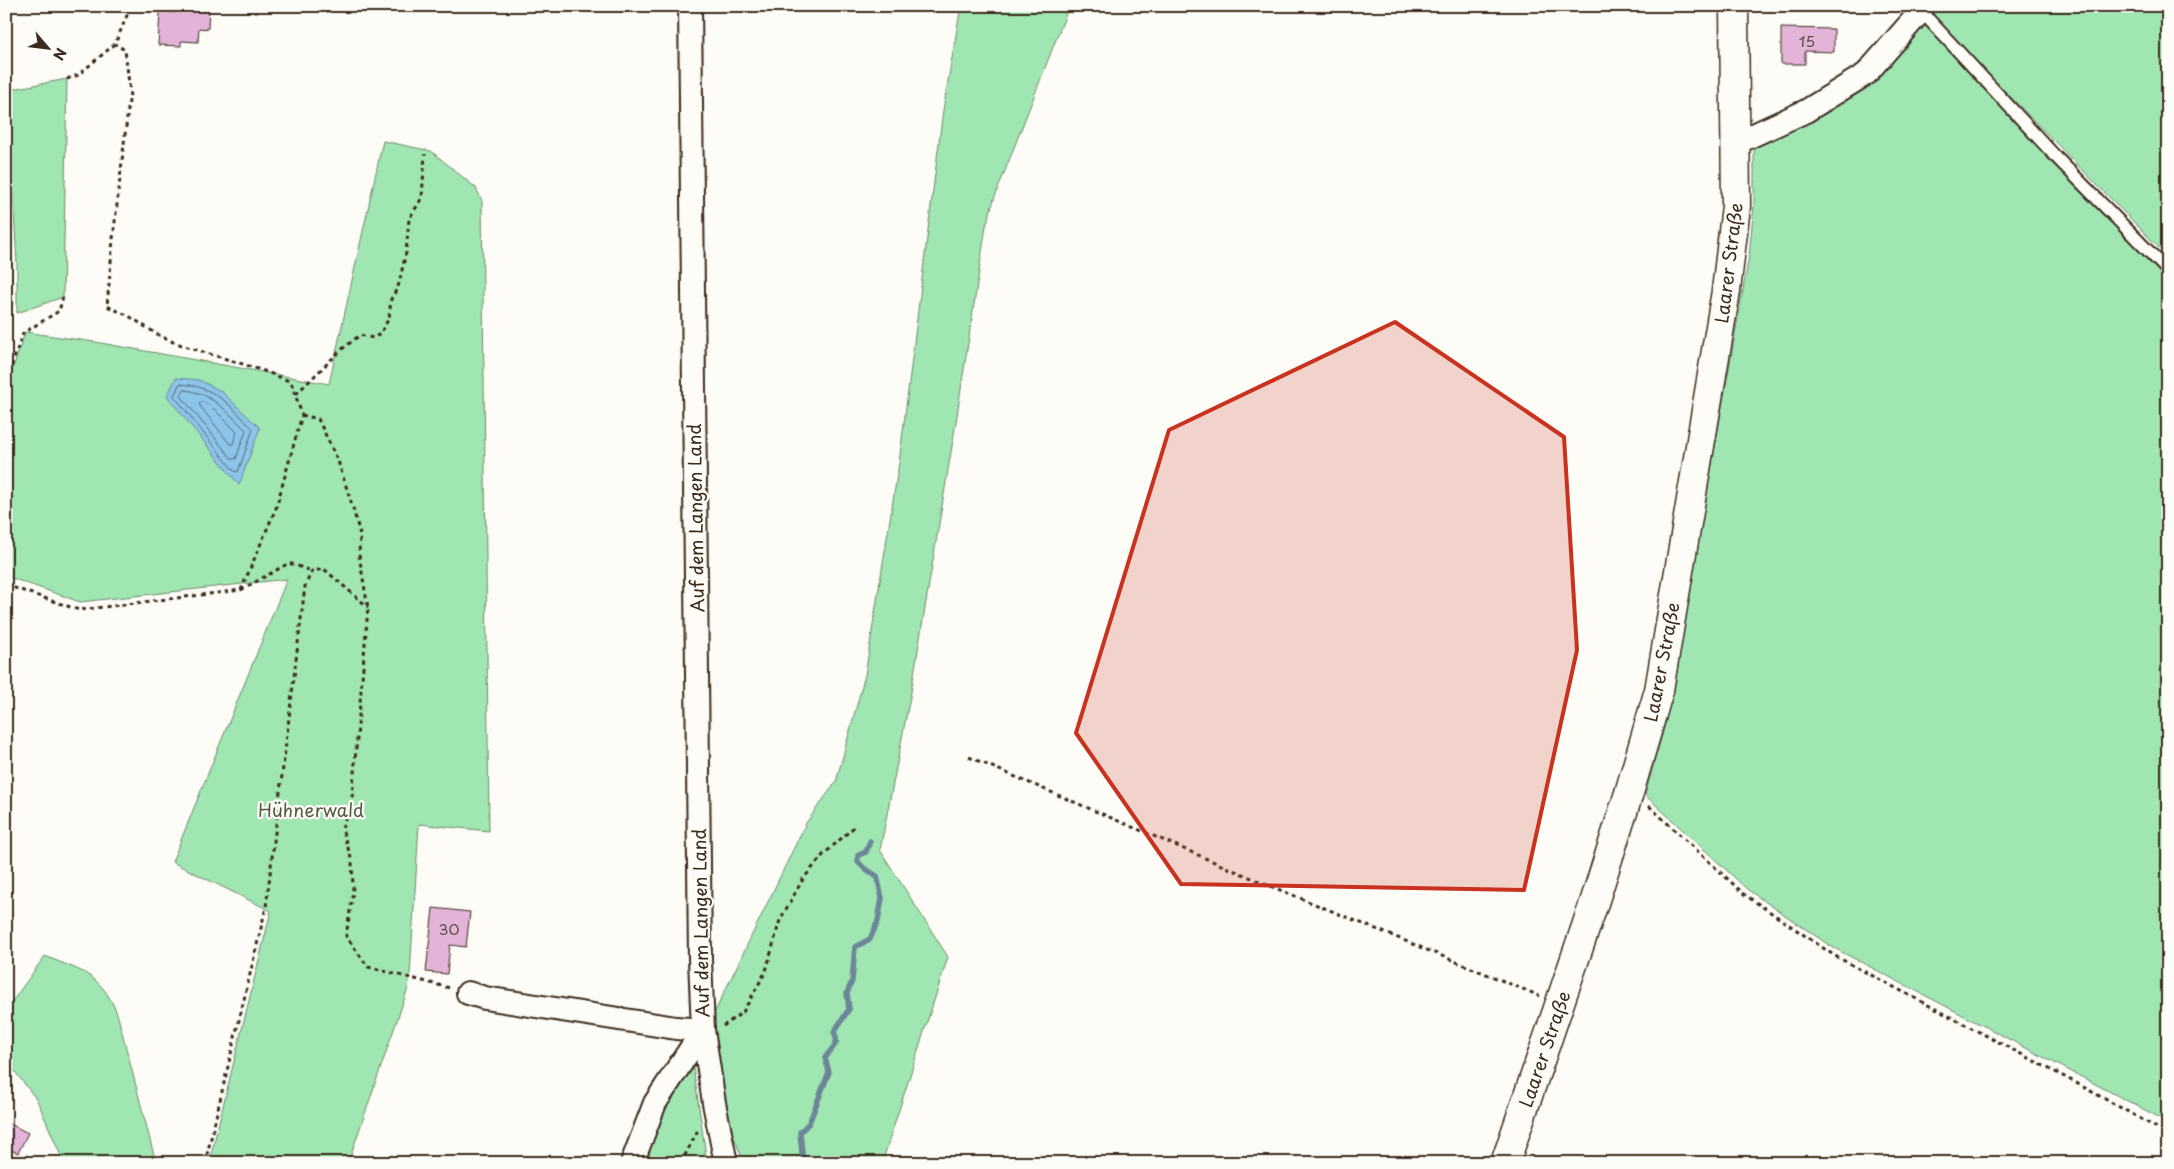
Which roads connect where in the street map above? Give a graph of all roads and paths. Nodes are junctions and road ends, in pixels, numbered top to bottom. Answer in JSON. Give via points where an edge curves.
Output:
{"nodes":[{"id":1,"x":131,"y":6,"type":"edge"},
{"id":2,"x":690,"y":6,"type":"edge"},
{"id":3,"x":1734,"y":6,"type":"edge"},
{"id":4,"x":1921,"y":11,"type":"joint"},
{"id":5,"x":115,"y":44,"type":"junction"},
{"id":6,"x":67,"y":78,"type":"dead end"},
{"id":7,"x":1736,"y":143,"type":"junction"},
{"id":8,"x":425,"y":154,"type":"dead end"},
{"id":9,"x":2168,"y":271,"type":"edge"},
{"id":10,"x":63,"y":297,"type":"dead end"},
{"id":11,"x":6,"y":381,"type":"edge"},
{"id":12,"x":296,"y":394,"type":"junction"},
{"id":13,"x":302,"y":415,"type":"junction"},
{"id":14,"x":312,"y":571,"type":"junction"},
{"id":15,"x":6,"y":585,"type":"edge"},
{"id":16,"x":241,"y":590,"type":"junction"},
{"id":17,"x":368,"y":608,"type":"junction"},
{"id":18,"x":969,"y":757,"type":"dead end"},
{"id":19,"x":1629,"y":793,"type":"junction"},
{"id":20,"x":854,"y":827,"type":"dead end"},
{"id":21,"x":468,"y":993,"type":"joint"},
{"id":22,"x":1560,"y":1004,"type":"junction"},
{"id":23,"x":704,"y":1038,"type":"junction"},
{"id":24,"x":714,"y":1103,"type":"junction"},
{"id":25,"x":2168,"y":1134,"type":"edge"},
{"id":26,"x":205,"y":1163,"type":"edge"},
{"id":27,"x":632,"y":1163,"type":"edge"},
{"id":28,"x":682,"y":1163,"type":"edge"},
{"id":29,"x":726,"y":1163,"type":"edge"},
{"id":30,"x":1505,"y":1163,"type":"edge"}],
"edges":[{"from":1,"to":5,"type":"path"},
{"from":2,"to":23,"type":"street","name":"Auf dem Langen Land","via":[[700,959]]},
{"from":3,"to":7,"type":"street","name":"Laarer Straße"},
{"from":4,"to":7,"type":"street","via":[[1866,74],[1806,112]]},
{"from":4,"to":9,"type":"lane","via":[[2056,157]]},
{"from":5,"to":6,"type":"path","via":[[78,75]]},
{"from":5,"to":12,"type":"path","via":[[125,50],[130,92],[107,306],[173,341],[265,370],[290,382]]},
{"from":7,"to":19,"type":"street","name":"Laarer Straße","via":[[1736,206],[1726,291],[1659,690]]},
{"from":8,"to":12,"type":"path","via":[[422,198],[409,219],[406,253],[398,287],[391,299],[389,318],[380,334],[373,338],[360,335]]},
{"from":10,"to":11,"type":"path","via":[[59,311],[23,333]]},
{"from":12,"to":13,"type":"path"},
{"from":13,"to":16,"type":"path","via":[[276,508]]},
{"from":13,"to":17,"type":"path","via":[[318,419],[338,461],[360,535],[359,555]]},
{"from":14,"to":16,"type":"path","via":[[289,564]]},
{"from":14,"to":17,"type":"path","via":[[324,569]]},
{"from":14,"to":26,"type":"path","via":[[305,586],[266,907]]},
{"from":15,"to":16,"type":"path","via":[[78,610]]},
{"from":17,"to":21,"type":"path","via":[[352,798],[342,829],[352,861],[353,892],[346,936],[368,967]]},
{"from":18,"to":22,"type":"path","via":[[1268,885]]},
{"from":19,"to":22,"type":"street","name":"Laarer Straße"},
{"from":19,"to":25,"type":"path","via":[[1645,802],[1745,895],[1835,956]]},
{"from":20,"to":23,"type":"path","via":[[824,854],[803,879],[780,920],[766,970],[743,1012]]},
{"from":21,"to":23,"type":"street","via":[[676,1028]]},
{"from":22,"to":30,"type":"street","name":"Laarer Straße"},
{"from":23,"to":24,"type":"street","name":"Auf dem Langen Land"},
{"from":23,"to":27,"type":"street","name":"Auf dem Langen Land","via":[[655,1103]]},
{"from":24,"to":28,"type":"path"},
{"from":24,"to":29,"type":"street","name":"Auf dem Langen Land"}]}
